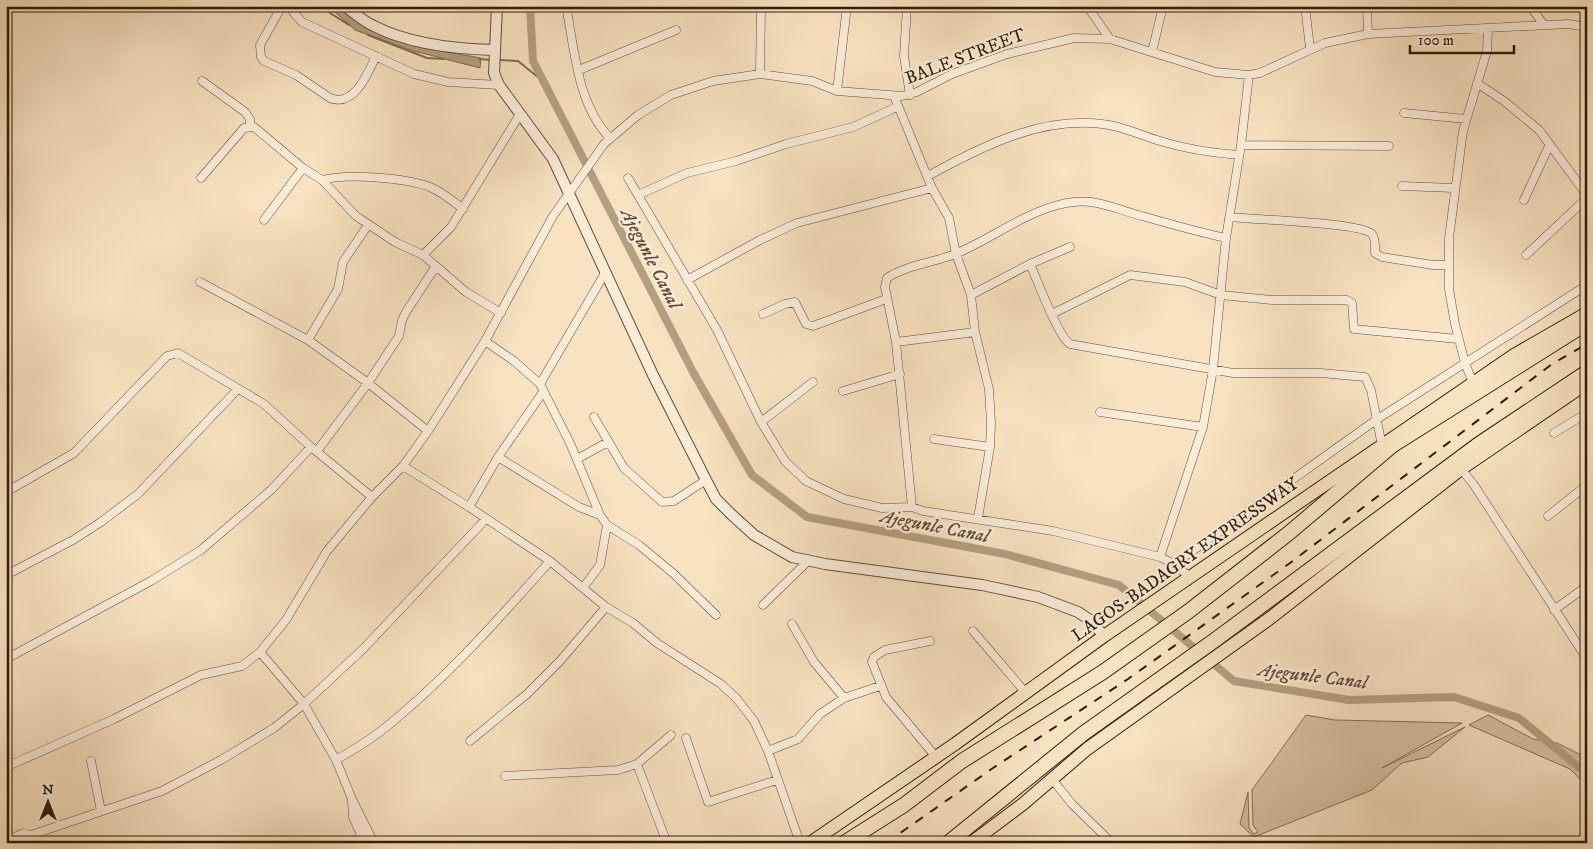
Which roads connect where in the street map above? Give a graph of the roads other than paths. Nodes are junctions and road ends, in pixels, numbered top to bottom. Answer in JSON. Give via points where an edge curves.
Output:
{"nodes":[{"id":1,"x":282,"y":6,"type":"edge"},
{"id":2,"x":288,"y":6,"type":"edge"},
{"id":3,"x":345,"y":6,"type":"edge"},
{"id":4,"x":497,"y":6,"type":"edge"},
{"id":5,"x":566,"y":6,"type":"edge"},
{"id":6,"x":761,"y":6,"type":"edge"},
{"id":7,"x":847,"y":6,"type":"edge"},
{"id":8,"x":907,"y":6,"type":"edge"},
{"id":9,"x":1087,"y":6,"type":"edge"},
{"id":10,"x":1162,"y":6,"type":"edge"},
{"id":11,"x":1305,"y":6,"type":"edge"},
{"id":12,"x":1367,"y":6,"type":"edge"},
{"id":13,"x":1530,"y":6,"type":"edge"},
{"id":14,"x":1544,"y":25,"type":"junction"},
{"id":15,"x":1587,"y":27,"type":"edge"},
{"id":16,"x":1488,"y":28,"type":"junction"},
{"id":17,"x":676,"y":30,"type":"dead end"},
{"id":18,"x":1368,"y":34,"type":"junction"},
{"id":19,"x":1110,"y":39,"type":"junction"},
{"id":20,"x":1310,"y":48,"type":"junction"},
{"id":21,"x":1152,"y":52,"type":"junction"},
{"id":22,"x":494,"y":54,"type":"junction"},
{"id":23,"x":376,"y":56,"type":"junction"},
{"id":24,"x":579,"y":70,"type":"junction"},
{"id":25,"x":760,"y":74,"type":"junction"},
{"id":26,"x":1249,"y":75,"type":"junction"},
{"id":27,"x":202,"y":81,"type":"dead end"},
{"id":28,"x":1476,"y":83,"type":"junction"},
{"id":29,"x":499,"y":85,"type":"junction"},
{"id":30,"x":837,"y":92,"type":"junction"},
{"id":31,"x":910,"y":95,"type":"junction"},
{"id":32,"x":894,"y":96,"type":"junction"},
{"id":33,"x":897,"y":107,"type":"junction"},
{"id":34,"x":1404,"y":113,"type":"dead end"},
{"id":35,"x":520,"y":114,"type":"junction"},
{"id":36,"x":1466,"y":119,"type":"junction"},
{"id":37,"x":250,"y":126,"type":"junction"},
{"id":38,"x":606,"y":140,"type":"junction"},
{"id":39,"x":1241,"y":145,"type":"junction"},
{"id":40,"x":1389,"y":146,"type":"dead end"},
{"id":41,"x":1549,"y":146,"type":"junction"},
{"id":42,"x":1239,"y":155,"type":"junction"},
{"id":43,"x":303,"y":168,"type":"junction"},
{"id":44,"x":928,"y":176,"type":"junction"},
{"id":45,"x":201,"y":178,"type":"dead end"},
{"id":46,"x":628,"y":178,"type":"dead end"},
{"id":47,"x":322,"y":180,"type":"junction"},
{"id":48,"x":1402,"y":186,"type":"dead end"},
{"id":49,"x":932,"y":188,"type":"junction"},
{"id":50,"x":1454,"y":188,"type":"junction"},
{"id":51,"x":571,"y":190,"type":"junction"},
{"id":52,"x":638,"y":195,"type":"junction"},
{"id":53,"x":1587,"y":196,"type":"edge"},
{"id":54,"x":1524,"y":200,"type":"dead end"},
{"id":55,"x":463,"y":208,"type":"junction"},
{"id":56,"x":1231,"y":217,"type":"junction"},
{"id":57,"x":264,"y":220,"type":"dead end"},
{"id":58,"x":368,"y":224,"type":"junction"},
{"id":59,"x":1226,"y":238,"type":"junction"},
{"id":60,"x":1070,"y":247,"type":"dead end"},
{"id":61,"x":956,"y":254,"type":"junction"},
{"id":62,"x":1526,"y":255,"type":"dead end"},
{"id":63,"x":423,"y":256,"type":"junction"},
{"id":64,"x":1030,"y":264,"type":"junction"},
{"id":65,"x":1448,"y":265,"type":"junction"},
{"id":66,"x":436,"y":266,"type":"junction"},
{"id":67,"x":605,"y":273,"type":"junction"},
{"id":68,"x":688,"y":280,"type":"junction"},
{"id":69,"x":200,"y":282,"type":"dead end"},
{"id":70,"x":1587,"y":284,"type":"edge"},
{"id":71,"x":971,"y":295,"type":"junction"},
{"id":72,"x":1221,"y":295,"type":"junction"},
{"id":73,"x":886,"y":299,"type":"junction"},
{"id":74,"x":501,"y":313,"type":"junction"},
{"id":75,"x":1587,"y":313,"type":"edge"},
{"id":76,"x":763,"y":314,"type":"dead end"},
{"id":77,"x":1052,"y":314,"type":"junction"},
{"id":78,"x":1587,"y":323,"type":"edge"},
{"id":79,"x":975,"y":332,"type":"junction"},
{"id":80,"x":1458,"y":339,"type":"junction"},
{"id":81,"x":308,"y":340,"type":"junction"},
{"id":82,"x":486,"y":341,"type":"junction"},
{"id":83,"x":896,"y":342,"type":"junction"},
{"id":84,"x":1465,"y":363,"type":"junction"},
{"id":85,"x":1213,"y":369,"type":"junction"},
{"id":86,"x":1587,"y":372,"type":"edge"},
{"id":87,"x":900,"y":374,"type":"junction"},
{"id":88,"x":813,"y":382,"type":"dead end"},
{"id":89,"x":1587,"y":382,"type":"edge"},
{"id":90,"x":368,"y":383,"type":"junction"},
{"id":91,"x":1473,"y":383,"type":"junction"},
{"id":92,"x":541,"y":388,"type":"junction"},
{"id":93,"x":237,"y":390,"type":"junction"},
{"id":94,"x":843,"y":391,"type":"dead end"},
{"id":95,"x":1100,"y":412,"type":"dead end"},
{"id":96,"x":1587,"y":413,"type":"edge"},
{"id":97,"x":594,"y":417,"type":"dead end"},
{"id":98,"x":1376,"y":420,"type":"junction"},
{"id":99,"x":761,"y":422,"type":"junction"},
{"id":100,"x":1203,"y":427,"type":"junction"},
{"id":101,"x":428,"y":431,"type":"junction"},
{"id":102,"x":1554,"y":433,"type":"dead end"},
{"id":103,"x":934,"y":439,"type":"dead end"},
{"id":104,"x":608,"y":442,"type":"junction"},
{"id":105,"x":1382,"y":446,"type":"junction"},
{"id":106,"x":990,"y":447,"type":"junction"},
{"id":107,"x":314,"y":449,"type":"junction"},
{"id":108,"x":498,"y":457,"type":"junction"},
{"id":109,"x":577,"y":459,"type":"junction"},
{"id":110,"x":402,"y":466,"type":"junction"},
{"id":111,"x":1461,"y":469,"type":"junction"},
{"id":112,"x":706,"y":480,"type":"junction"},
{"id":113,"x":1587,"y":485,"type":"edge"},
{"id":114,"x":6,"y":492,"type":"edge"},
{"id":115,"x":372,"y":497,"type":"junction"},
{"id":116,"x":469,"y":507,"type":"junction"},
{"id":117,"x":912,"y":507,"type":"junction"},
{"id":118,"x":600,"y":515,"type":"junction"},
{"id":119,"x":1548,"y":516,"type":"dead end"},
{"id":120,"x":978,"y":518,"type":"junction"},
{"id":121,"x":485,"y":520,"type":"junction"},
{"id":122,"x":607,"y":525,"type":"junction"},
{"id":123,"x":1160,"y":557,"type":"junction"},
{"id":124,"x":808,"y":561,"type":"junction"},
{"id":125,"x":550,"y":562,"type":"junction"},
{"id":126,"x":1174,"y":564,"type":"junction"},
{"id":127,"x":6,"y":575,"type":"edge"},
{"id":128,"x":1190,"y":577,"type":"junction"},
{"id":129,"x":1587,"y":586,"type":"edge"},
{"id":130,"x":583,"y":588,"type":"junction"},
{"id":131,"x":762,"y":605,"type":"dead end"},
{"id":132,"x":606,"y":607,"type":"junction"},
{"id":133,"x":1554,"y":610,"type":"junction"},
{"id":134,"x":716,"y":615,"type":"dead end"},
{"id":135,"x":792,"y":624,"type":"dead end"},
{"id":136,"x":973,"y":631,"type":"dead end"},
{"id":137,"x":1104,"y":636,"type":"junction"},
{"id":138,"x":930,"y":641,"type":"dead end"},
{"id":139,"x":1584,"y":648,"type":"edge"},
{"id":140,"x":260,"y":652,"type":"junction"},
{"id":141,"x":6,"y":659,"type":"edge"},
{"id":142,"x":1587,"y":659,"type":"edge"},
{"id":143,"x":880,"y":686,"type":"junction"},
{"id":144,"x":1026,"y":693,"type":"junction"},
{"id":145,"x":844,"y":698,"type":"junction"},
{"id":146,"x":304,"y":704,"type":"junction"},
{"id":147,"x":671,"y":735,"type":"dead end"},
{"id":148,"x":686,"y":738,"type":"dead end"},
{"id":149,"x":470,"y":741,"type":"dead end"},
{"id":150,"x":768,"y":751,"type":"junction"},
{"id":151,"x":936,"y":757,"type":"junction"},
{"id":152,"x":336,"y":760,"type":"junction"},
{"id":153,"x":92,"y":761,"type":"dead end"},
{"id":154,"x":637,"y":764,"type":"junction"},
{"id":155,"x":6,"y":767,"type":"edge"},
{"id":156,"x":505,"y":776,"type":"dead end"},
{"id":157,"x":1052,"y":779,"type":"junction"},
{"id":158,"x":777,"y":780,"type":"junction"},
{"id":159,"x":352,"y":799,"type":"junction"},
{"id":160,"x":101,"y":811,"type":"junction"},
{"id":161,"x":6,"y":841,"type":"edge"},
{"id":162,"x":367,"y":841,"type":"edge"},
{"id":163,"x":351,"y":843,"type":"edge"},
{"id":164,"x":667,"y":843,"type":"edge"},
{"id":165,"x":800,"y":843,"type":"edge"},
{"id":166,"x":810,"y":843,"type":"edge"},
{"id":167,"x":844,"y":843,"type":"edge"},
{"id":168,"x":948,"y":843,"type":"edge"},
{"id":169,"x":970,"y":843,"type":"edge"},
{"id":170,"x":1112,"y":843,"type":"edge"}],
"edges":[{"from":1,"to":23,"type":"street","via":[[260,45],[261,57],[330,98],[336,101],[346,99],[365,80]]},
{"from":2,"to":23,"type":"street","via":[[302,22]]},
{"from":3,"to":22,"type":"street","via":[[373,26],[410,38]]},
{"from":4,"to":22,"type":"street"},
{"from":5,"to":24,"type":"street"},
{"from":6,"to":25,"type":"street"},
{"from":7,"to":30,"type":"street"},
{"from":8,"to":31,"type":"street","via":[[904,56]]},
{"from":9,"to":19,"type":"street"},
{"from":10,"to":21,"type":"street"},
{"from":11,"to":20,"type":"street"},
{"from":12,"to":18,"type":"street"},
{"from":13,"to":14,"type":"street"},
{"from":14,"to":15,"type":"street","name":"BALE STREET"},
{"from":14,"to":16,"type":"street","name":"BALE STREET"},
{"from":16,"to":18,"type":"street","name":"BALE STREET"},
{"from":16,"to":28,"type":"street","via":[[1487,51]]},
{"from":17,"to":24,"type":"street"},
{"from":18,"to":20,"type":"street","name":"BALE STREET"},
{"from":19,"to":21,"type":"street","name":"BALE STREET"},
{"from":19,"to":31,"type":"street","name":"BALE STREET","via":[[1074,38],[1030,47],[976,64]]},
{"from":20,"to":26,"type":"street","name":"BALE STREET","via":[[1260,73]]},
{"from":21,"to":26,"type":"street","name":"BALE STREET","via":[[1215,72]]},
{"from":22,"to":29,"type":"street","via":[[494,73]]},
{"from":23,"to":29,"type":"street","via":[[426,77],[448,82]]},
{"from":24,"to":38,"type":"street","via":[[594,119]]},
{"from":25,"to":30,"type":"street","name":"BALE STREET","via":[[812,81]]},
{"from":25,"to":38,"type":"street","name":"BALE STREET","via":[[691,86],[655,104]]},
{"from":26,"to":39,"type":"street"},
{"from":27,"to":37,"type":"street","via":[[245,112]]},
{"from":28,"to":36,"type":"street"},
{"from":28,"to":41,"type":"street","via":[[1528,119]]},
{"from":29,"to":35,"type":"street"},
{"from":30,"to":32,"type":"street","name":"BALE STREET"},
{"from":31,"to":32,"type":"street","name":"BALE STREET"},
{"from":32,"to":33,"type":"street"},
{"from":33,"to":44,"type":"street"},
{"from":33,"to":52,"type":"street","via":[[861,125],[687,173]]},
{"from":34,"to":36,"type":"street"},
{"from":35,"to":51,"type":"street"},
{"from":35,"to":55,"type":"street"},
{"from":36,"to":50,"type":"street","via":[[1460,170]]},
{"from":37,"to":43,"type":"street"},
{"from":37,"to":45,"type":"street","via":[[239,132]]},
{"from":38,"to":51,"type":"street","name":"BALE STREET"},
{"from":39,"to":40,"type":"street"},
{"from":39,"to":42,"type":"street"},
{"from":41,"to":53,"type":"street"},
{"from":41,"to":54,"type":"street"},
{"from":42,"to":44,"type":"street","via":[[1180,147],[1110,125],[1069,123],[1000,140]]},
{"from":42,"to":56,"type":"street"},
{"from":43,"to":47,"type":"street"},
{"from":43,"to":57,"type":"street"},
{"from":44,"to":49,"type":"street"},
{"from":46,"to":52,"type":"street"},
{"from":47,"to":55,"type":"street","via":[[348,175],[420,185],[439,192]]},
{"from":47,"to":58,"type":"street","via":[[342,203]]},
{"from":48,"to":50,"type":"street"},
{"from":49,"to":61,"type":"street","via":[[949,218]]},
{"from":49,"to":68,"type":"street","via":[[797,223]]},
{"from":50,"to":65,"type":"street"},
{"from":51,"to":67,"type":"street"},
{"from":51,"to":74,"type":"street","name":"BALE STREET","via":[[542,233]]},
{"from":52,"to":68,"type":"street"},
{"from":53,"to":62,"type":"street"},
{"from":55,"to":63,"type":"street","via":[[438,242]]},
{"from":56,"to":59,"type":"street"},
{"from":56,"to":65,"type":"street","via":[[1359,229],[1371,233],[1375,252],[1382,257]]},
{"from":58,"to":63,"type":"street"},
{"from":58,"to":81,"type":"street","via":[[343,262],[338,289]]},
{"from":59,"to":61,"type":"street","via":[[1083,200],[1058,205],[1021,219]]},
{"from":59,"to":72,"type":"street"},
{"from":60,"to":64,"type":"street"},
{"from":61,"to":71,"type":"street"},
{"from":61,"to":73,"type":"street","via":[[890,276],[885,282]]},
{"from":63,"to":66,"type":"street"},
{"from":64,"to":71,"type":"street"},
{"from":64,"to":77,"type":"street"},
{"from":65,"to":80,"type":"street"},
{"from":66,"to":74,"type":"street","via":[[466,292]]},
{"from":66,"to":90,"type":"street","via":[[406,312],[399,336]]},
{"from":67,"to":92,"type":"street"},
{"from":67,"to":112,"type":"street"},
{"from":68,"to":99,"type":"street","via":[[717,330]]},
{"from":69,"to":81,"type":"street"},
{"from":70,"to":84,"type":"street"},
{"from":71,"to":79,"type":"street"},
{"from":72,"to":77,"type":"street","via":[[1184,282],[1130,275]]},
{"from":72,"to":80,"type":"street","via":[[1272,300],[1348,300],[1352,303],[1353,327],[1357,330]]},
{"from":72,"to":85,"type":"street"},
{"from":73,"to":76,"type":"street","via":[[813,326],[806,324],[795,302]]},
{"from":73,"to":83,"type":"street"},
{"from":74,"to":82,"type":"street","name":"BALE STREET"},
{"from":75,"to":91,"type":"main road","name":"LAGOS-BADAGRY EXPRESSWAY"},
{"from":77,"to":85,"type":"street","via":[[1065,341],[1070,344]]},
{"from":78,"to":167,"type":"highway","name":"LAGOS-BADAGRY EXPRESSWAY","via":[[1392,445],[1289,533],[1158,634]]},
{"from":79,"to":83,"type":"street"},
{"from":79,"to":106,"type":"street","via":[[989,389]]},
{"from":80,"to":84,"type":"street"},
{"from":81,"to":90,"type":"street"},
{"from":82,"to":92,"type":"street","via":[[514,361]]},
{"from":82,"to":101,"type":"street","name":"BALE STREET"},
{"from":83,"to":87,"type":"street"},
{"from":84,"to":91,"type":"street"},
{"from":84,"to":98,"type":"street"},
{"from":85,"to":98,"type":"street","via":[[1233,373],[1360,375],[1368,381]]},
{"from":85,"to":100,"type":"street"},
{"from":86,"to":168,"type":"highway","via":[[1479,444],[1084,733]]},
{"from":87,"to":94,"type":"street"},
{"from":87,"to":117,"type":"street"},
{"from":88,"to":99,"type":"street"},
{"from":89,"to":111,"type":"main road"},
{"from":90,"to":101,"type":"street"},
{"from":90,"to":107,"type":"street"},
{"from":91,"to":105,"type":"main road","name":"LAGOS-BADAGRY EXPRESSWAY"},
{"from":92,"to":108,"type":"street"},
{"from":92,"to":109,"type":"street"},
{"from":93,"to":107,"type":"street","via":[[264,404]]},
{"from":93,"to":114,"type":"street","via":[[184,355],[172,354],[74,453]]},
{"from":93,"to":127,"type":"street","via":[[138,494],[87,531]]},
{"from":95,"to":100,"type":"street"},
{"from":96,"to":102,"type":"street"},
{"from":97,"to":104,"type":"street"},
{"from":98,"to":105,"type":"street"},
{"from":98,"to":126,"type":"street"},
{"from":99,"to":117,"type":"street","via":[[785,460],[806,481],[859,504],[882,508]]},
{"from":100,"to":123,"type":"street"},
{"from":101,"to":110,"type":"street","name":"BALE STREET"},
{"from":103,"to":106,"type":"street"},
{"from":104,"to":109,"type":"street"},
{"from":104,"to":112,"type":"street","via":[[630,475],[662,502],[674,501]]},
{"from":105,"to":128,"type":"main road","name":"LAGOS-BADAGRY EXPRESSWAY"},
{"from":106,"to":120,"type":"street"},
{"from":107,"to":115,"type":"street"},
{"from":107,"to":141,"type":"street","via":[[200,550],[151,581]]},
{"from":108,"to":116,"type":"street"},
{"from":108,"to":118,"type":"street","via":[[579,507]]},
{"from":109,"to":118,"type":"street"},
{"from":110,"to":115,"type":"street","name":"BALE STREET"},
{"from":110,"to":116,"type":"street"},
{"from":111,"to":133,"type":"street"},
{"from":111,"to":157,"type":"main road","via":[[1241,639],[1087,749]]},
{"from":112,"to":124,"type":"street","via":[[716,499],[754,534],[792,557]]},
{"from":113,"to":119,"type":"street"},
{"from":115,"to":140,"type":"street","name":"BALE STREET","via":[[327,551],[286,620]]},
{"from":116,"to":121,"type":"street"},
{"from":117,"to":120,"type":"street"},
{"from":118,"to":122,"type":"street"},
{"from":120,"to":123,"type":"street","via":[[1071,535]]},
{"from":121,"to":125,"type":"street"},
{"from":121,"to":146,"type":"street","via":[[363,649]]},
{"from":122,"to":130,"type":"street","via":[[600,565]]},
{"from":122,"to":134,"type":"street","via":[[639,545]]},
{"from":123,"to":126,"type":"street"},
{"from":124,"to":131,"type":"street"},
{"from":124,"to":137,"type":"street","via":[[1038,596],[1078,612]]},
{"from":125,"to":130,"type":"street"},
{"from":125,"to":152,"type":"street","via":[[500,618],[411,706],[379,733]]},
{"from":126,"to":128,"type":"street"},
{"from":128,"to":137,"type":"main road","name":"LAGOS-BADAGRY EXPRESSWAY"},
{"from":129,"to":133,"type":"street"},
{"from":130,"to":132,"type":"street"},
{"from":132,"to":149,"type":"street","via":[[527,694]]},
{"from":132,"to":150,"type":"street","via":[[721,684],[747,710]]},
{"from":133,"to":139,"type":"street"},
{"from":135,"to":145,"type":"street","via":[[814,662]]},
{"from":136,"to":144,"type":"street"},
{"from":137,"to":144,"type":"main road","name":"LAGOS-BADAGRY EXPRESSWAY"},
{"from":138,"to":143,"type":"street","via":[[878,653],[872,662]]},
{"from":139,"to":142,"type":"street"},
{"from":140,"to":146,"type":"street"},
{"from":140,"to":155,"type":"street","name":"BALE STREET","via":[[242,666],[202,675]]},
{"from":143,"to":145,"type":"street"},
{"from":143,"to":151,"type":"street","via":[[893,707]]},
{"from":144,"to":151,"type":"main road","name":"LAGOS-BADAGRY EXPRESSWAY"},
{"from":145,"to":150,"type":"street","via":[[820,714],[798,739]]},
{"from":146,"to":152,"type":"street"},
{"from":146,"to":160,"type":"street","via":[[274,728],[162,791]]},
{"from":147,"to":154,"type":"street"},
{"from":148,"to":158,"type":"street","via":[[708,802]]},
{"from":150,"to":158,"type":"street"},
{"from":151,"to":166,"type":"main road","name":"LAGOS-BADAGRY EXPRESSWAY"},
{"from":152,"to":159,"type":"street"},
{"from":153,"to":160,"type":"street"},
{"from":154,"to":156,"type":"street","via":[[606,772]]},
{"from":154,"to":164,"type":"street"},
{"from":157,"to":169,"type":"main road"},
{"from":157,"to":170,"type":"street","via":[[1072,804]]},
{"from":158,"to":165,"type":"street"},
{"from":159,"to":162,"type":"street","via":[[354,817]]},
{"from":159,"to":162,"type":"street","via":[[368,829]]},
{"from":160,"to":161,"type":"street"},
{"from":162,"to":163,"type":"street"}]}
